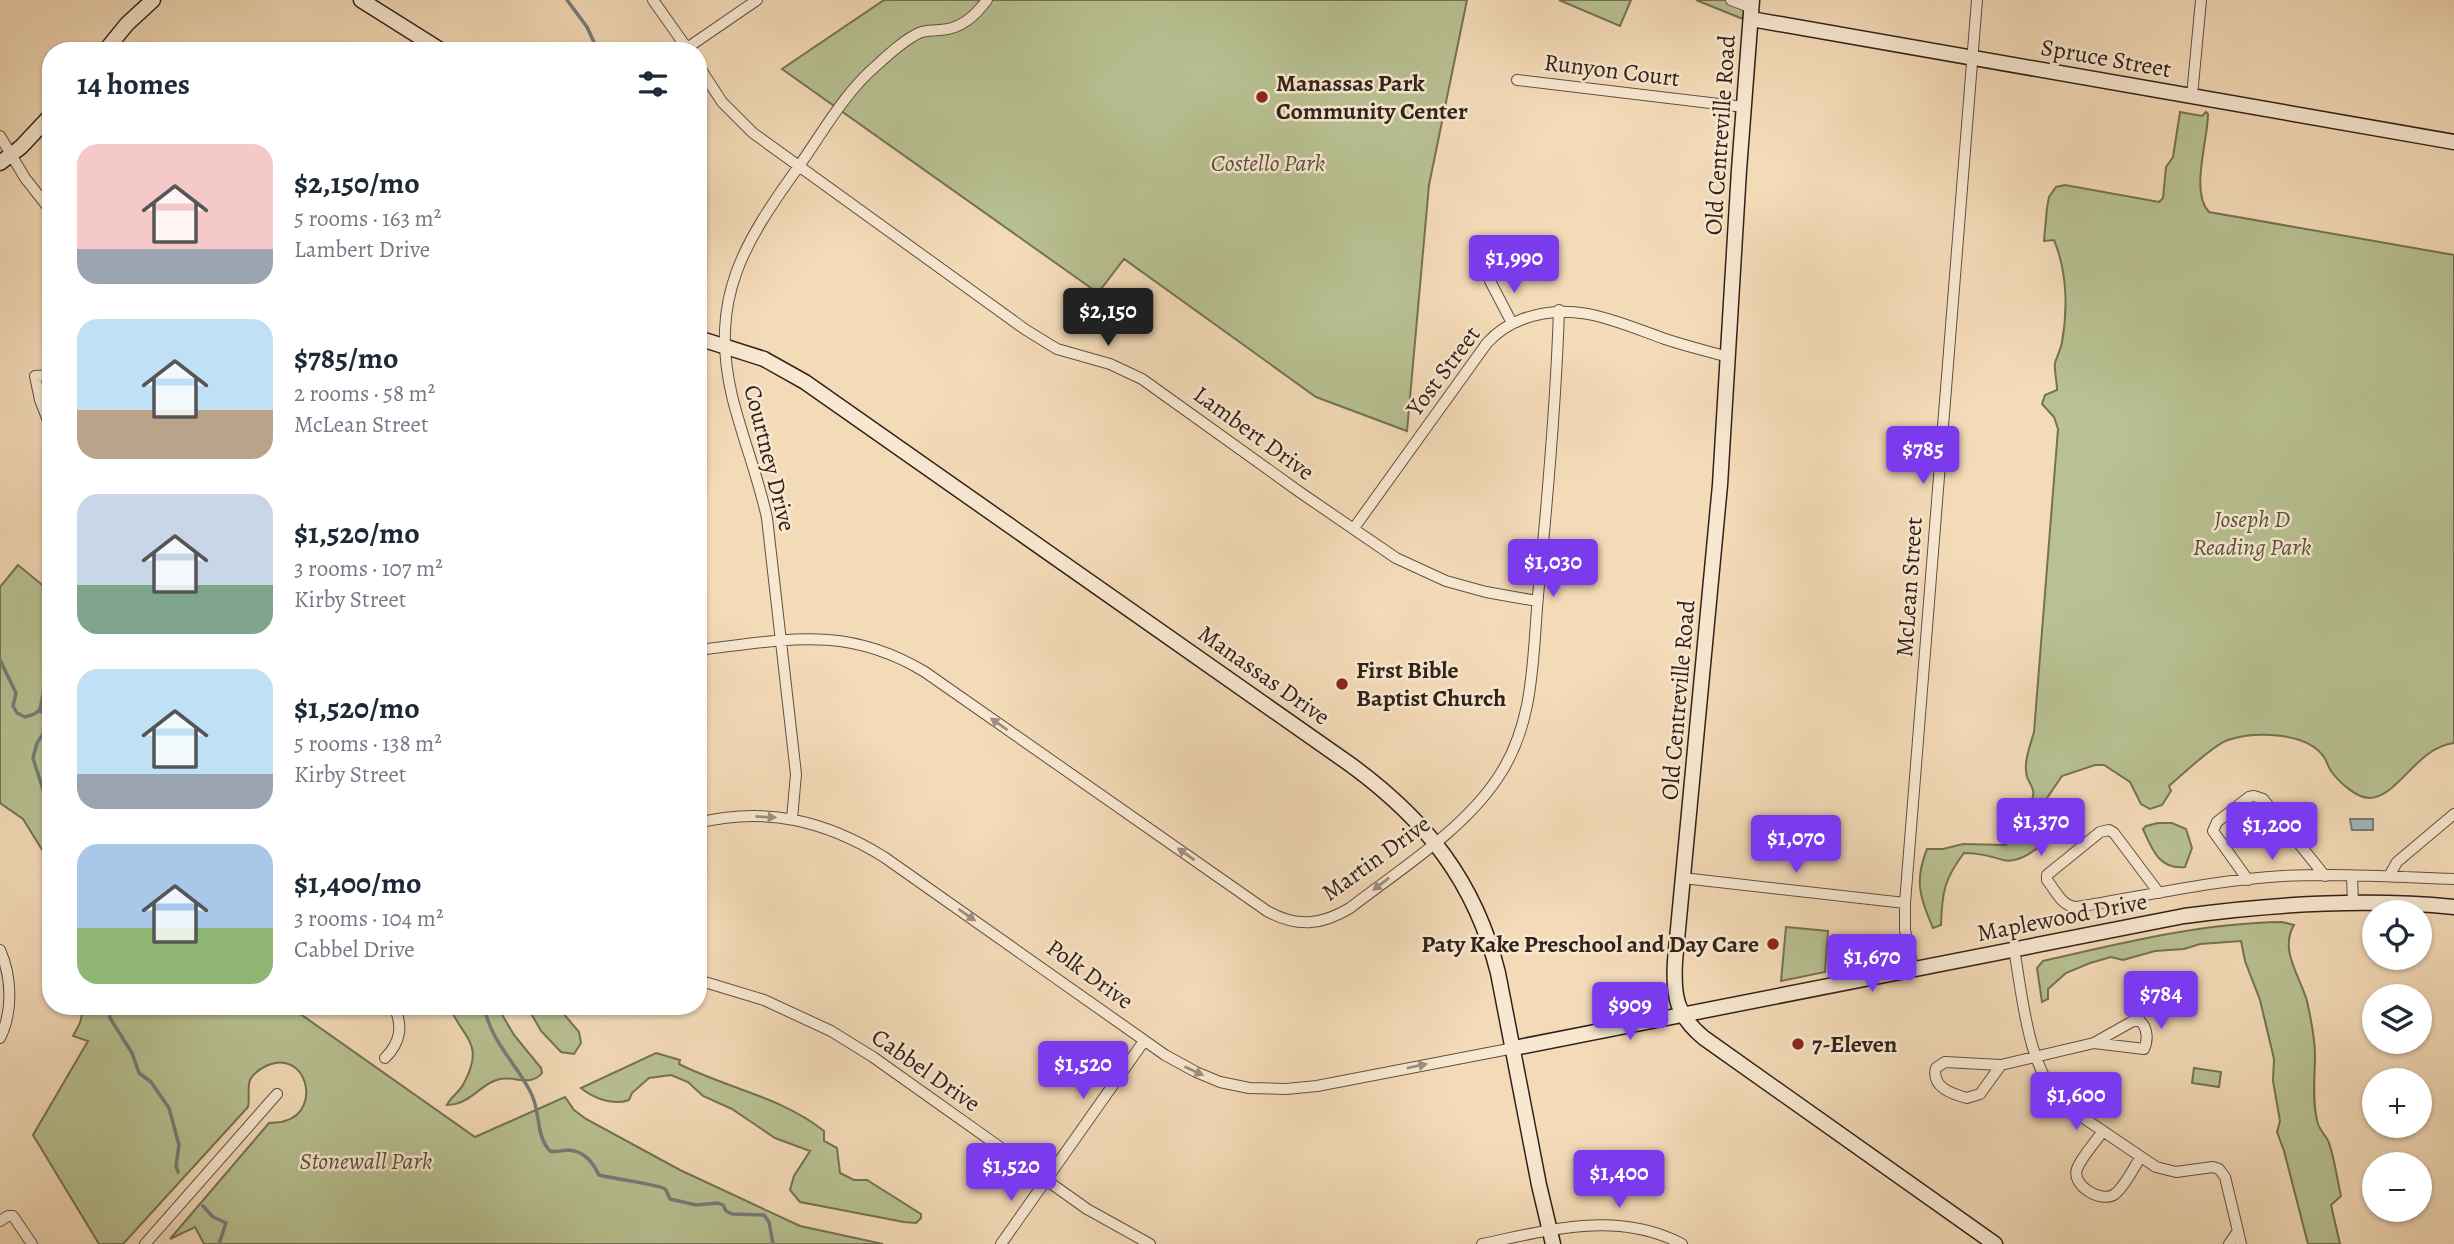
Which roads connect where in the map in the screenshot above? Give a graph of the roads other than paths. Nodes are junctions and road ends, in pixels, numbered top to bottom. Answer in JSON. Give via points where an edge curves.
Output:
{"nodes":[{"id":1,"x":153,"y":0,"type":"edge"},
{"id":2,"x":361,"y":0,"type":"edge"},
{"id":3,"x":653,"y":0,"type":"edge"},
{"id":4,"x":757,"y":0,"type":"edge"},
{"id":5,"x":987,"y":0,"type":"edge"},
{"id":6,"x":1731,"y":0,"type":"edge"},
{"id":7,"x":1977,"y":0,"type":"edge"},
{"id":8,"x":2201,"y":0,"type":"edge"},
{"id":9,"x":1752,"y":9,"type":"edge"},
{"id":10,"x":112,"y":42,"type":"edge"},
{"id":11,"x":428,"y":42,"type":"edge"},
{"id":12,"x":683,"y":42,"type":"edge"},
{"id":13,"x":698,"y":42,"type":"edge"},
{"id":14,"x":1971,"y":57,"type":"junction"},
{"id":15,"x":707,"y":79,"type":"edge"},
{"id":16,"x":1517,"y":80,"type":"dead end"},
{"id":17,"x":2192,"y":96,"type":"junction"},
{"id":18,"x":1744,"y":107,"type":"junction"},
{"id":19,"x":42,"y":124,"type":"edge"},
{"id":20,"x":0,"y":136,"type":"edge"},
{"id":21,"x":2454,"y":142,"type":"edge"},
{"id":22,"x":5,"y":159,"type":"edge"},
{"id":23,"x":798,"y":166,"type":"junction"},
{"id":24,"x":42,"y":201,"type":"edge"},
{"id":25,"x":1490,"y":281,"type":"dead end"},
{"id":26,"x":1559,"y":310,"type":"junction"},
{"id":27,"x":1512,"y":323,"type":"junction"},
{"id":28,"x":707,"y":341,"type":"edge"},
{"id":29,"x":726,"y":346,"type":"junction"},
{"id":30,"x":1728,"y":357,"type":"junction"},
{"id":31,"x":42,"y":375,"type":"edge"},
{"id":32,"x":42,"y":408,"type":"edge"},
{"id":33,"x":1354,"y":528,"type":"junction"},
{"id":34,"x":1537,"y":601,"type":"junction"},
{"id":35,"x":781,"y":640,"type":"junction"},
{"id":36,"x":707,"y":649,"type":"edge"},
{"id":37,"x":2454,"y":814,"type":"edge"},
{"id":38,"x":792,"y":819,"type":"junction"},
{"id":39,"x":707,"y":822,"type":"edge"},
{"id":40,"x":1435,"y":842,"type":"junction"},
{"id":41,"x":2325,"y":876,"type":"junction"},
{"id":42,"x":2352,"y":876,"type":"junction"},
{"id":43,"x":2389,"y":876,"type":"junction"},
{"id":44,"x":1683,"y":878,"type":"junction"},
{"id":45,"x":2454,"y":879,"type":"edge"},
{"id":46,"x":2248,"y":880,"type":"junction"},
{"id":47,"x":2159,"y":893,"type":"junction"},
{"id":48,"x":1905,"y":903,"type":"junction"},
{"id":49,"x":2353,"y":903,"type":"junction"},
{"id":50,"x":2454,"y":907,"type":"edge"},
{"id":51,"x":2014,"y":949,"type":"junction"},
{"id":52,"x":0,"y":950,"type":"edge"},
{"id":53,"x":1913,"y":968,"type":"junction"},
{"id":54,"x":707,"y":983,"type":"edge"},
{"id":55,"x":1682,"y":1013,"type":"junction"},
{"id":56,"x":398,"y":1015,"type":"edge"},
{"id":57,"x":0,"y":1038,"type":"edge"},
{"id":58,"x":1143,"y":1041,"type":"junction"},
{"id":59,"x":2094,"y":1043,"type":"junction"},
{"id":60,"x":1514,"y":1048,"type":"junction"},
{"id":61,"x":2036,"y":1057,"type":"junction"},
{"id":62,"x":385,"y":1058,"type":"dead end"},
{"id":63,"x":2001,"y":1065,"type":"junction"},
{"id":64,"x":277,"y":1094,"type":"dead end"},
{"id":65,"x":2102,"y":1132,"type":"junction"},
{"id":66,"x":2140,"y":1158,"type":"junction"},
{"id":67,"x":1047,"y":1179,"type":"junction"},
{"id":68,"x":0,"y":1221,"type":"edge"},
{"id":69,"x":2238,"y":1231,"type":"junction"},
{"id":70,"x":1551,"y":1237,"type":"edge"},
{"id":71,"x":32,"y":1244,"type":"edge"},
{"id":72,"x":145,"y":1244,"type":"edge"},
{"id":73,"x":1001,"y":1244,"type":"edge"},
{"id":74,"x":1150,"y":1244,"type":"edge"},
{"id":75,"x":1482,"y":1244,"type":"edge"},
{"id":76,"x":1682,"y":1244,"type":"edge"},
{"id":77,"x":1995,"y":1244,"type":"edge"},
{"id":78,"x":2229,"y":1244,"type":"edge"},
{"id":79,"x":2241,"y":1244,"type":"edge"}],
"edges":[{"from":1,"to":10,"type":"main road"},
{"from":2,"to":11,"type":"main road"},
{"from":3,"to":12,"type":"street"},
{"from":4,"to":13,"type":"street"},
{"from":5,"to":23,"type":"street","name":"Courtney Drive","via":[[961,25],[920,33],[877,64]]},
{"from":6,"to":9,"type":"street","name":"Spruce Street"},
{"from":7,"to":14,"type":"street","name":"McLean Street"},
{"from":8,"to":17,"type":"street"},
{"from":9,"to":14,"type":"main road","name":"Spruce Street"},
{"from":9,"to":18,"type":"main road","name":"Old Centreville Road"},
{"from":14,"to":17,"type":"main road","name":"Spruce Street"},
{"from":14,"to":48,"type":"street","name":"McLean Street"},
{"from":15,"to":23,"type":"street","name":"Lambert Drive","via":[[736,118]]},
{"from":16,"to":18,"type":"street","name":"Runyon Court"},
{"from":17,"to":21,"type":"main road","name":"Spruce Street"},
{"from":18,"to":30,"type":"main road","name":"Old Centreville Road"},
{"from":19,"to":22,"type":"main road"},
{"from":20,"to":22,"type":"street"},
{"from":22,"to":24,"type":"street"},
{"from":23,"to":29,"type":"street","name":"Courtney Drive","via":[[765,213],[737,269],[724,317]]},
{"from":23,"to":33,"type":"street","name":"Lambert Drive","via":[[1026,330],[1057,349],[1142,379]]},
{"from":25,"to":27,"type":"street"},
{"from":26,"to":27,"type":"street","name":"Yost Street"},
{"from":26,"to":30,"type":"street","name":"Yost Street","via":[[1598,315]]},
{"from":26,"to":34,"type":"street","name":"Martin Drive","via":[[1552,456]]},
{"from":27,"to":33,"type":"street","name":"Yost Street","via":[[1487,343]]},
{"from":28,"to":29,"type":"main road","name":"Manassas Drive"},
{"from":29,"to":35,"type":"street","name":"Courtney Drive","via":[[732,396],[767,518]]},
{"from":29,"to":40,"type":"main road","name":"Manassas Drive","via":[[779,367],[863,422],[1351,765],[1391,795]]},
{"from":30,"to":44,"type":"main road","name":"Old Centreville Road"},
{"from":31,"to":32,"type":"street","via":[[36,376]]},
{"from":33,"to":34,"type":"street","name":"Lambert Drive","via":[[1396,558],[1446,582]]},
{"from":34,"to":40,"type":"street","name":"Martin Drive","via":[[1529,700],[1517,743],[1485,796]]},
{"from":35,"to":36,"type":"street","name":"Martin Drive"},
{"from":35,"to":38,"type":"street","name":"Courtney Drive","via":[[796,774]]},
{"from":40,"to":35,"type":"street","name":"Martin Drive","one_way":true,"via":[[1343,913],[1314,923],[1286,920],[905,661],[847,640]]},
{"from":37,"to":43,"type":"street","via":[[2396,862]]},
{"from":39,"to":38,"type":"street","name":"Polk Drive","one_way":true,"via":[[746,816]]},
{"from":38,"to":58,"type":"street","name":"Polk Drive","one_way":true,"via":[[834,831],[884,857]]},
{"from":40,"to":60,"type":"main road","name":"Manassas Drive","via":[[1460,878],[1485,929]]},
{"from":41,"to":42,"type":"street"},
{"from":41,"to":46,"type":"street"},
{"from":41,"to":46,"type":"street","via":[[2263,799],[2254,796],[2217,822],[2213,831]]},
{"from":42,"to":43,"type":"street"},
{"from":42,"to":49,"type":"street"},
{"from":43,"to":45,"type":"street"},
{"from":44,"to":48,"type":"street"},
{"from":44,"to":55,"type":"main road","name":"Old Centreville Road","via":[[1674,977]]},
{"from":46,"to":47,"type":"street"},
{"from":47,"to":47,"type":"street","via":[[2109,830],[2047,875],[2070,907]]},
{"from":48,"to":53,"type":"street","name":"McLean Street"},
{"from":49,"to":50,"type":"main road","name":"Maplewood Drive"},
{"from":49,"to":51,"type":"main road","name":"Maplewood Drive","via":[[2223,911]]},
{"from":51,"to":53,"type":"main road","name":"Maplewood Drive"},
{"from":51,"to":61,"type":"street"},
{"from":52,"to":57,"type":"street","via":[[9,987]]},
{"from":53,"to":55,"type":"main road","name":"Maplewood Drive"},
{"from":54,"to":67,"type":"street","name":"Cabbel Drive","via":[[764,1000],[831,1031]]},
{"from":55,"to":60,"type":"main road","name":"Polk Drive"},
{"from":55,"to":77,"type":"main road","name":"Old Centreville Road","via":[[1704,1038]]},
{"from":56,"to":62,"type":"street","via":[[400,1035]]},
{"from":58,"to":60,"type":"street","name":"Polk Drive","one_way":true,"via":[[1208,1077],[1266,1089],[1317,1086]]},
{"from":58,"to":67,"type":"street"},
{"from":59,"to":59,"type":"street","via":[[2144,1049],[2144,1024],[2133,1021]]},
{"from":59,"to":61,"type":"street"},
{"from":60,"to":70,"type":"main road","name":"Manassas Drive"},
{"from":61,"to":63,"type":"street"},
{"from":61,"to":65,"type":"street","via":[[2053,1093]]},
{"from":63,"to":63,"type":"street","via":[[1945,1062],[1936,1068],[1934,1078],[1940,1087],[1962,1097],[1975,1097]]},
{"from":64,"to":72,"type":"street"},
{"from":65,"to":66,"type":"street"},
{"from":65,"to":66,"type":"street","via":[[2077,1171],[2080,1184],[2106,1198],[2114,1194]]},
{"from":66,"to":69,"type":"street","via":[[2176,1172],[2219,1169]]},
{"from":67,"to":73,"type":"street"},
{"from":67,"to":74,"type":"street","name":"Cabbel Drive","via":[[1087,1209]]},
{"from":68,"to":71,"type":"street","via":[[12,1216]]},
{"from":69,"to":78,"type":"street"},
{"from":69,"to":79,"type":"street"},
{"from":70,"to":75,"type":"street"},
{"from":70,"to":76,"type":"street","via":[[1588,1224],[1627,1226]]}]}
